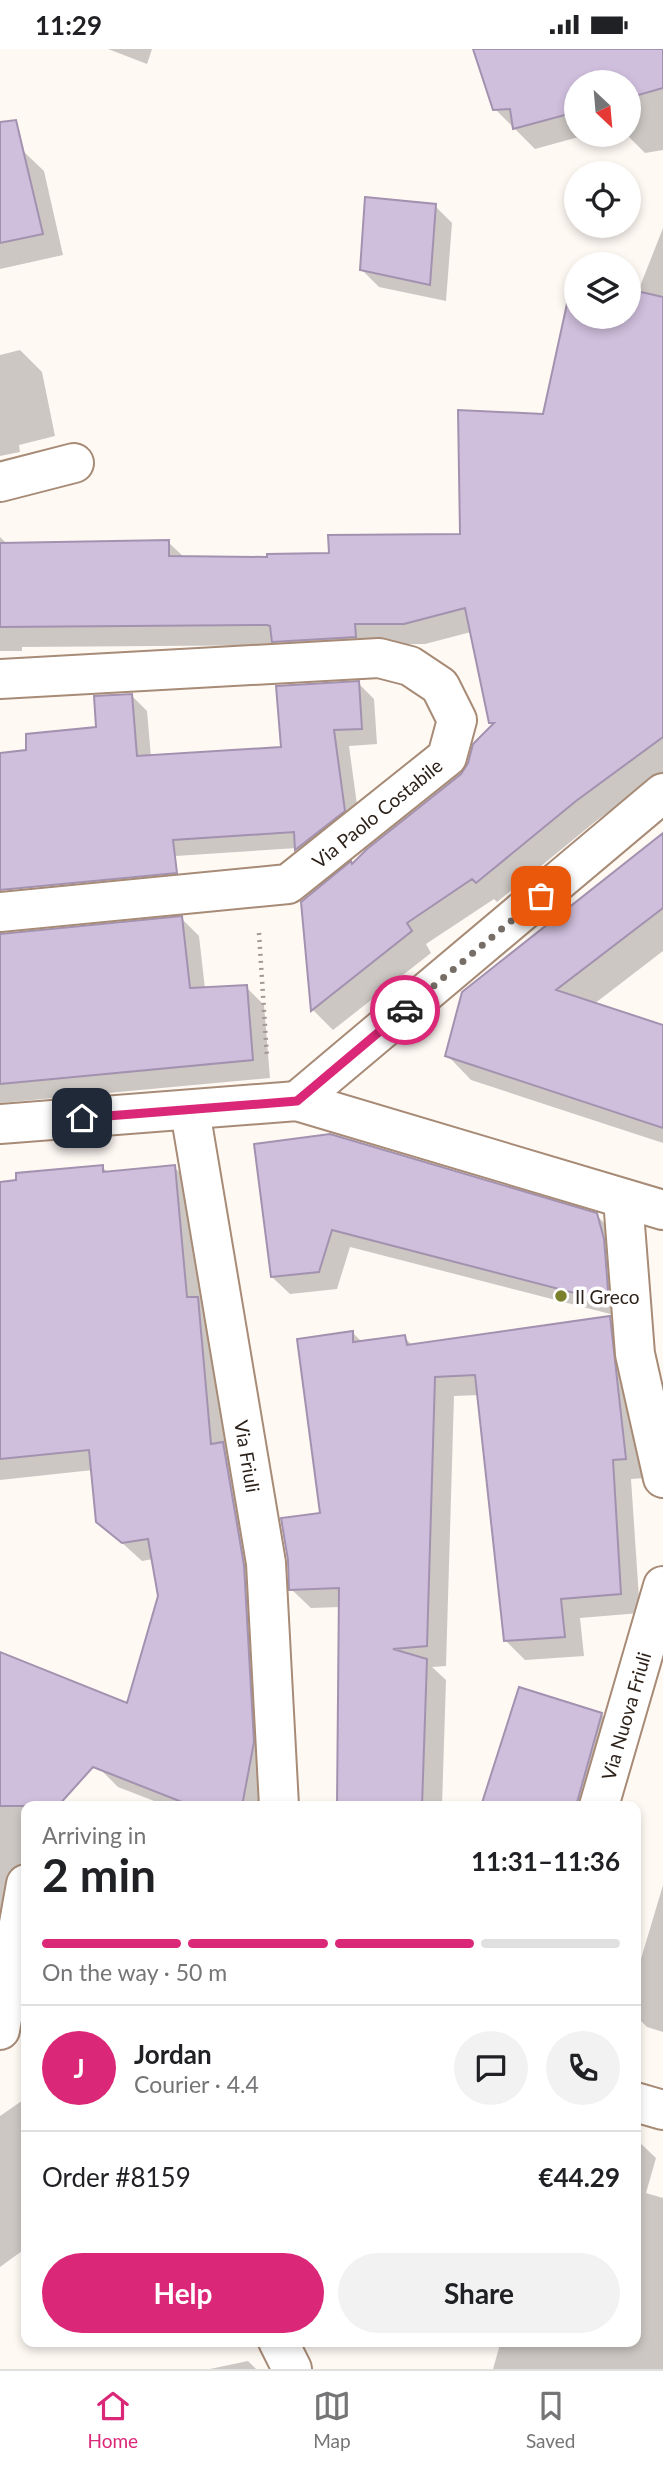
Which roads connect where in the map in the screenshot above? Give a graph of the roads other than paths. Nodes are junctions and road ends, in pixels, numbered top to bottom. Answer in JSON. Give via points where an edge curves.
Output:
{"nodes":[{"id":1,"x":75,"y":463,"type":"dead end"},
{"id":2,"x":0,"y":482,"type":"edge"},
{"id":3,"x":0,"y":679,"type":"edge"},
{"id":4,"x":663,"y":793,"type":"edge"},
{"id":5,"x":0,"y":912,"type":"edge"},
{"id":6,"x":284,"y":1102,"type":"junction"},
{"id":7,"x":190,"y":1111,"type":"junction"},
{"id":8,"x":0,"y":1124,"type":"edge"},
{"id":9,"x":623,"y":1199,"type":"junction"},
{"id":10,"x":663,"y":1210,"type":"edge"},
{"id":11,"x":663,"y":1478,"type":"edge"},
{"id":12,"x":663,"y":1586,"type":"edge"},
{"id":13,"x":279,"y":1801,"type":"edge"},
{"id":14,"x":600,"y":1801,"type":"edge"},
{"id":15,"x":21,"y":1912,"type":"edge"},
{"id":16,"x":0,"y":2030,"type":"edge"},
{"id":17,"x":641,"y":2104,"type":"edge"},
{"id":18,"x":663,"y":2110,"type":"edge"},
{"id":19,"x":281,"y":2347,"type":"edge"},
{"id":20,"x":292,"y":2369,"type":"edge"}],
"edges":[{"from":1,"to":2,"type":"street"},
{"from":3,"to":5,"type":"street","name":"Via Paolo Costabile","via":[[380,658],[410,667],[440,686],[457,720],[447,757],[288,884]]},
{"from":4,"to":6,"type":"street"},
{"from":6,"to":7,"type":"street"},
{"from":6,"to":9,"type":"street"},
{"from":7,"to":8,"type":"street"},
{"from":7,"to":13,"type":"street","name":"Via Friuli","via":[[266,1563]]},
{"from":9,"to":10,"type":"street"},
{"from":9,"to":11,"type":"street","via":[[635,1354]]},
{"from":12,"to":14,"type":"street","name":"Via Nuova Friuli"},
{"from":15,"to":16,"type":"street"},
{"from":17,"to":18,"type":"street"},
{"from":19,"to":20,"type":"street"}]}
